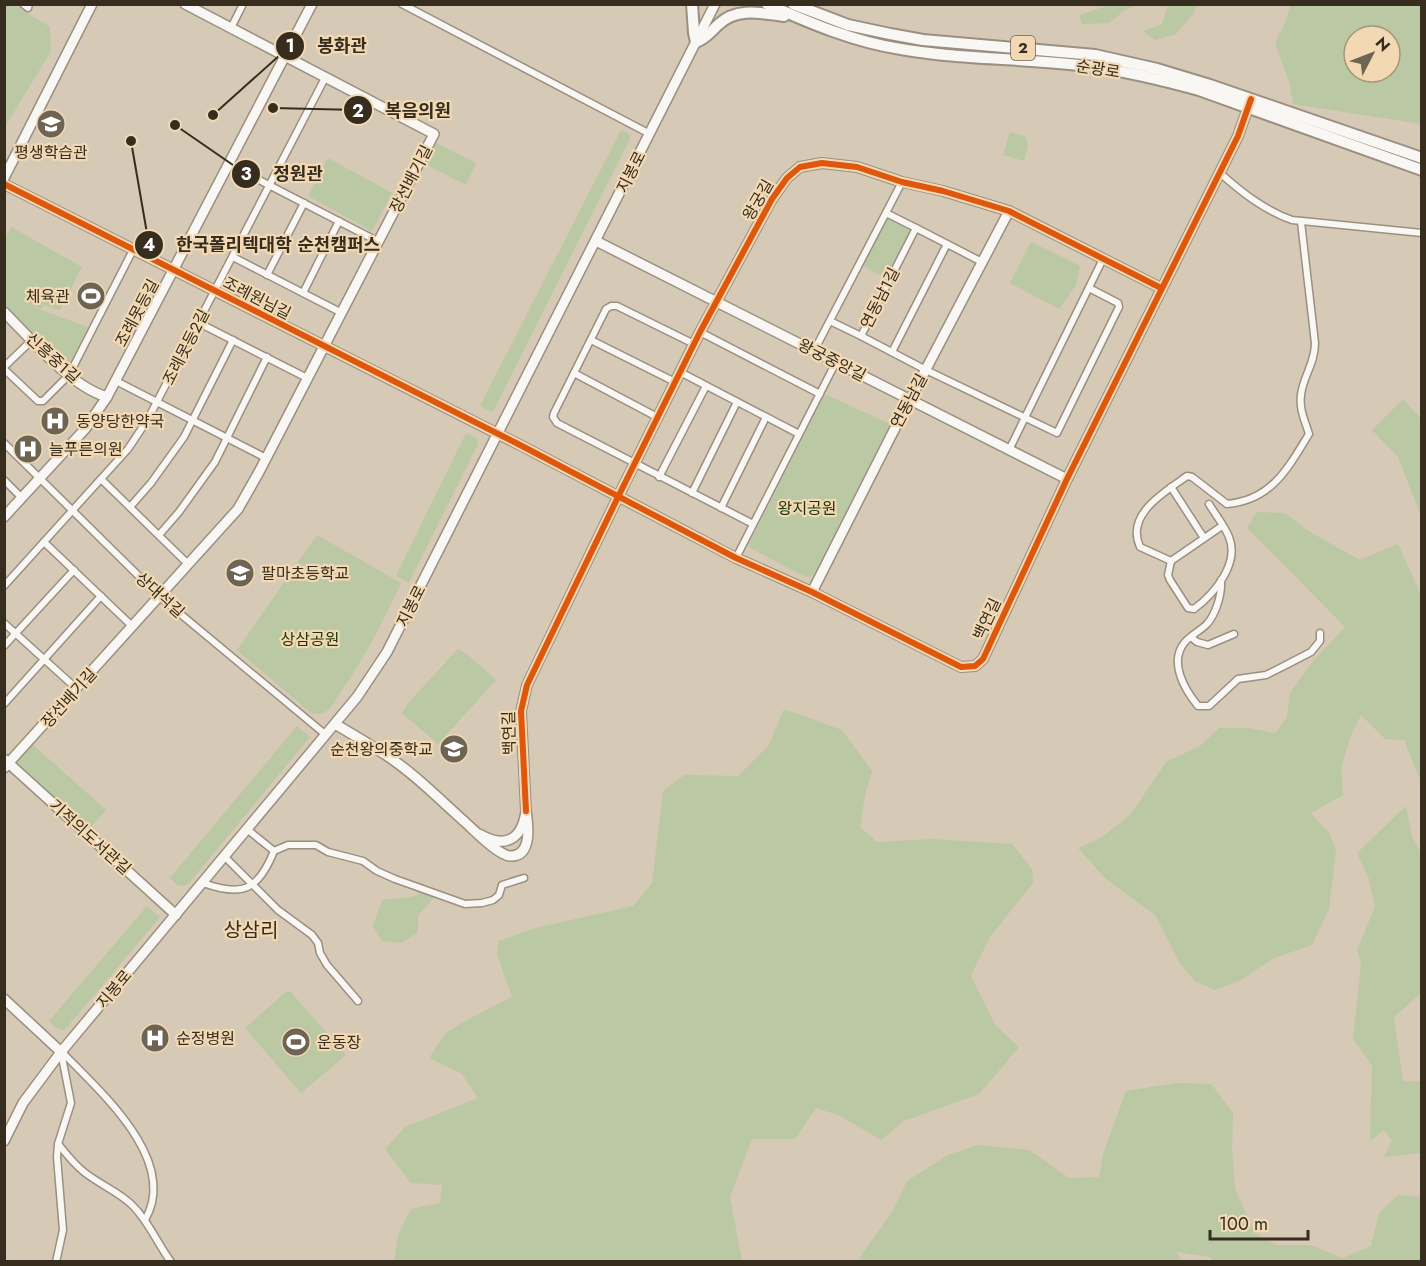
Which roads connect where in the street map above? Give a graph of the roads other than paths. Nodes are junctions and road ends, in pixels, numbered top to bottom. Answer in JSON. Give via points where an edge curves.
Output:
{"nodes":[{"id":1,"x":23,"y":4,"type":"edge"},
{"id":2,"x":29,"y":4,"type":"edge"},
{"id":3,"x":92,"y":4,"type":"edge"},
{"id":4,"x":185,"y":4,"type":"edge"},
{"id":5,"x":243,"y":4,"type":"edge"},
{"id":6,"x":312,"y":4,"type":"edge"},
{"id":7,"x":402,"y":4,"type":"edge"},
{"id":8,"x":692,"y":4,"type":"edge"},
{"id":9,"x":715,"y":4,"type":"edge"},
{"id":10,"x":767,"y":4,"type":"edge"},
{"id":11,"x":795,"y":5,"type":"edge"},
{"id":12,"x":799,"y":18,"type":"junction"},
{"id":13,"x":231,"y":28,"type":"junction"},
{"id":14,"x":696,"y":42,"type":"junction"},
{"id":15,"x":285,"y":56,"type":"junction"},
{"id":16,"x":325,"y":78,"type":"junction"},
{"id":17,"x":1250,"y":103,"type":"junction"},
{"id":18,"x":650,"y":134,"type":"junction"},
{"id":19,"x":1422,"y":158,"type":"edge"},
{"id":20,"x":228,"y":164,"type":"junction"},
{"id":21,"x":1422,"y":170,"type":"edge"},
{"id":22,"x":1219,"y":171,"type":"junction"},
{"id":23,"x":4,"y":178,"type":"edge"},
{"id":24,"x":902,"y":182,"type":"junction"},
{"id":25,"x":4,"y":184,"type":"edge"},
{"id":26,"x":270,"y":185,"type":"junction"},
{"id":27,"x":304,"y":203,"type":"junction"},
{"id":28,"x":1009,"y":211,"type":"junction"},
{"id":29,"x":886,"y":213,"type":"junction"},
{"id":30,"x":339,"y":221,"type":"junction"},
{"id":31,"x":1302,"y":222,"type":"junction"},
{"id":32,"x":916,"y":228,"type":"junction"},
{"id":33,"x":1422,"y":233,"type":"edge"},
{"id":34,"x":596,"y":241,"type":"junction"},
{"id":35,"x":380,"y":242,"type":"junction"},
{"id":36,"x":947,"y":244,"type":"junction"},
{"id":37,"x":133,"y":250,"type":"junction"},
{"id":38,"x":233,"y":257,"type":"junction"},
{"id":39,"x":1103,"y":259,"type":"junction"},
{"id":40,"x":982,"y":262,"type":"junction"},
{"id":41,"x":174,"y":271,"type":"junction"},
{"id":42,"x":267,"y":275,"type":"junction"},
{"id":43,"x":1089,"y":288,"type":"junction"},
{"id":44,"x":1161,"y":288,"type":"junction"},
{"id":45,"x":215,"y":292,"type":"junction"},
{"id":46,"x":303,"y":293,"type":"junction"},
{"id":47,"x":717,"y":302,"type":"junction"},
{"id":48,"x":4,"y":312,"type":"edge"},
{"id":49,"x":342,"y":313,"type":"junction"},
{"id":50,"x":830,"y":321,"type":"junction"},
{"id":51,"x":199,"y":322,"type":"junction"},
{"id":52,"x":700,"y":332,"type":"junction"},
{"id":53,"x":861,"y":336,"type":"junction"},
{"id":54,"x":32,"y":340,"type":"junction"},
{"id":55,"x":233,"y":340,"type":"junction"},
{"id":56,"x":591,"y":340,"type":"junction"},
{"id":57,"x":694,"y":344,"type":"junction"},
{"id":58,"x":324,"y":346,"type":"junction"},
{"id":59,"x":814,"y":351,"type":"junction"},
{"id":60,"x":892,"y":352,"type":"junction"},
{"id":61,"x":267,"y":357,"type":"junction"},
{"id":62,"x":836,"y":362,"type":"junction"},
{"id":63,"x":4,"y":368,"type":"edge"},
{"id":64,"x":926,"y":370,"type":"junction"},
{"id":65,"x":680,"y":372,"type":"junction"},
{"id":66,"x":574,"y":373,"type":"junction"},
{"id":67,"x":69,"y":375,"type":"junction"},
{"id":68,"x":308,"y":378,"type":"junction"},
{"id":69,"x":116,"y":381,"type":"junction"},
{"id":70,"x":675,"y":382,"type":"junction"},
{"id":71,"x":706,"y":386,"type":"junction"},
{"id":72,"x":820,"y":394,"type":"junction"},
{"id":73,"x":107,"y":397,"type":"junction"},
{"id":74,"x":910,"y":400,"type":"junction"},
{"id":75,"x":158,"y":402,"type":"junction"},
{"id":76,"x":737,"y":402,"type":"junction"},
{"id":77,"x":657,"y":417,"type":"junction"},
{"id":78,"x":766,"y":417,"type":"junction"},
{"id":79,"x":1025,"y":418,"type":"junction"},
{"id":80,"x":192,"y":420,"type":"junction"},
{"id":81,"x":498,"y":434,"type":"junction"},
{"id":82,"x":799,"y":434,"type":"junction"},
{"id":83,"x":228,"y":438,"type":"junction"},
{"id":84,"x":4,"y":443,"type":"edge"},
{"id":85,"x":1009,"y":450,"type":"junction"},
{"id":86,"x":266,"y":458,"type":"junction"},
{"id":87,"x":635,"y":463,"type":"junction"},
{"id":88,"x":659,"y":477,"type":"junction"},
{"id":89,"x":40,"y":479,"type":"junction"},
{"id":90,"x":101,"y":479,"type":"junction"},
{"id":91,"x":1067,"y":479,"type":"junction"},
{"id":92,"x":4,"y":480,"type":"edge"},
{"id":93,"x":1171,"y":487,"type":"junction"},
{"id":94,"x":692,"y":493,"type":"junction"},
{"id":95,"x":618,"y":497,"type":"junction"},
{"id":96,"x":22,"y":498,"type":"junction"},
{"id":97,"x":1209,"y":504,"type":"dead end"},
{"id":98,"x":130,"y":507,"type":"junction"},
{"id":99,"x":721,"y":508,"type":"junction"},
{"id":100,"x":72,"y":511,"type":"junction"},
{"id":101,"x":4,"y":517,"type":"edge"},
{"id":102,"x":753,"y":524,"type":"junction"},
{"id":103,"x":1222,"y":526,"type":"junction"},
{"id":104,"x":159,"y":535,"type":"junction"},
{"id":105,"x":1204,"y":538,"type":"junction"},
{"id":106,"x":44,"y":542,"type":"junction"},
{"id":107,"x":736,"y":558,"type":"junction"},
{"id":108,"x":1171,"y":561,"type":"junction"},
{"id":109,"x":189,"y":564,"type":"junction"},
{"id":110,"x":74,"y":570,"type":"junction"},
{"id":111,"x":1221,"y":579,"type":"junction"},
{"id":112,"x":4,"y":586,"type":"edge"},
{"id":113,"x":812,"y":592,"type":"junction"},
{"id":114,"x":101,"y":596,"type":"junction"},
{"id":115,"x":160,"y":597,"type":"junction"},
{"id":116,"x":4,"y":623,"type":"edge"},
{"id":117,"x":132,"y":626,"type":"junction"},
{"id":118,"x":16,"y":633,"type":"junction"},
{"id":119,"x":1320,"y":633,"type":"dead end"},
{"id":120,"x":1233,"y":634,"type":"dead end"},
{"id":121,"x":1191,"y":637,"type":"junction"},
{"id":122,"x":4,"y":646,"type":"edge"},
{"id":123,"x":45,"y":659,"type":"junction"},
{"id":124,"x":77,"y":689,"type":"junction"},
{"id":125,"x":4,"y":704,"type":"edge"},
{"id":126,"x":335,"y":724,"type":"junction"},
{"id":127,"x":326,"y":735,"type":"junction"},
{"id":128,"x":6,"y":764,"type":"edge"},
{"id":129,"x":526,"y":811,"type":"junction"},
{"id":130,"x":248,"y":830,"type":"junction"},
{"id":131,"x":479,"y":834,"type":"junction"},
{"id":132,"x":274,"y":851,"type":"junction"},
{"id":133,"x":225,"y":857,"type":"junction"},
{"id":134,"x":524,"y":878,"type":"dead end"},
{"id":135,"x":203,"y":883,"type":"junction"},
{"id":136,"x":252,"y":885,"type":"junction"},
{"id":137,"x":176,"y":915,"type":"junction"},
{"id":138,"x":4,"y":999,"type":"edge"},
{"id":139,"x":358,"y":1001,"type":"dead end"},
{"id":140,"x":62,"y":1052,"type":"junction"},
{"id":141,"x":5,"y":1140,"type":"edge"},
{"id":142,"x":58,"y":1144,"type":"junction"},
{"id":143,"x":145,"y":1220,"type":"junction"},
{"id":144,"x":56,"y":1262,"type":"edge"},
{"id":145,"x":171,"y":1262,"type":"edge"}],
"edges":[{"from":1,"to":2,"type":"street","via":[[28,8]]},
{"from":3,"to":23,"type":"street"},
{"from":4,"to":13,"type":"street","name":"장선배기길"},
{"from":5,"to":13,"type":"street"},
{"from":6,"to":15,"type":"street","name":"조례못등길"},
{"from":7,"to":18,"type":"street"},
{"from":8,"to":14,"type":"main road"},
{"from":9,"to":14,"type":"street","name":"지봉로"},
{"from":10,"to":12,"type":"main road","name":"순광로","number":"2"},
{"from":11,"to":17,"type":"main road","name":"순광로","number":"2","via":[[848,25],[923,40],[1095,55],[1157,69]]},
{"from":12,"to":14,"type":"main road","via":[[740,13],[720,22],[705,39]]},
{"from":12,"to":17,"type":"main road","name":"순광로","number":"2","via":[[899,49],[1089,66]]},
{"from":13,"to":15,"type":"street","name":"장선배기길"},
{"from":14,"to":18,"type":"street","name":"지봉로"},
{"from":15,"to":16,"type":"street","name":"장선배기길"},
{"from":15,"to":20,"type":"street","name":"조례못등길"},
{"from":16,"to":26,"type":"street","name":"조례못등2길"},
{"from":16,"to":35,"type":"street","name":"장선배기길","via":[[434,134]]},
{"from":17,"to":19,"type":"main road","name":"순광로","number":"2"},
{"from":17,"to":21,"type":"main road","name":"순광로","number":"2"},
{"from":17,"to":22,"type":"street","name":"백연길"},
{"from":18,"to":34,"type":"street","name":"지봉로"},
{"from":20,"to":26,"type":"street"},
{"from":20,"to":41,"type":"street","name":"조례못등길"},
{"from":22,"to":31,"type":"street","via":[[1273,213]]},
{"from":22,"to":44,"type":"street","name":"백연길"},
{"from":24,"to":28,"type":"street","name":"왕궁길"},
{"from":24,"to":29,"type":"street","name":"연동남1길"},
{"from":24,"to":47,"type":"street","name":"왕궁길","via":[[839,164],[801,167],[772,199]]},
{"from":25,"to":37,"type":"street","name":"조례원님길"},
{"from":26,"to":27,"type":"street"},
{"from":26,"to":38,"type":"street","name":"조례못등2길"},
{"from":27,"to":30,"type":"street"},
{"from":27,"to":42,"type":"street"},
{"from":28,"to":39,"type":"street","name":"왕궁길"},
{"from":28,"to":40,"type":"street","name":"연동남길"},
{"from":29,"to":32,"type":"street"},
{"from":29,"to":50,"type":"street","name":"연동남1길"},
{"from":30,"to":35,"type":"street"},
{"from":30,"to":46,"type":"street"},
{"from":31,"to":33,"type":"street"},
{"from":31,"to":93,"type":"street","via":[[1315,343],[1301,394],[1309,434],[1279,481],[1240,503],[1227,504],[1192,477],[1187,476]]},
{"from":32,"to":36,"type":"street"},
{"from":32,"to":53,"type":"street","name":"연동남1길"},
{"from":34,"to":47,"type":"street","name":"왕궁중앙길"},
{"from":34,"to":81,"type":"street","name":"지봉로"},
{"from":35,"to":49,"type":"street","name":"장선배기길"},
{"from":36,"to":40,"type":"street"},
{"from":36,"to":60,"type":"street"},
{"from":37,"to":41,"type":"street","name":"조례원님길"},
{"from":37,"to":67,"type":"street"},
{"from":38,"to":42,"type":"street"},
{"from":38,"to":45,"type":"street","name":"조례못등2길"},
{"from":39,"to":43,"type":"street"},
{"from":39,"to":44,"type":"street","name":"왕궁길"},
{"from":40,"to":64,"type":"street","name":"연동남길"},
{"from":41,"to":45,"type":"street","name":"조례원님길"},
{"from":41,"to":69,"type":"street","name":"조례못등길"},
{"from":42,"to":46,"type":"street"},
{"from":43,"to":79,"type":"street"},
{"from":43,"to":79,"type":"street","name":"연동남1길","via":[[1119,307],[1057,433]]},
{"from":44,"to":91,"type":"street","name":"백연길"},
{"from":45,"to":51,"type":"street","name":"조례못등2길"},
{"from":45,"to":58,"type":"street","name":"조례원님길"},
{"from":46,"to":49,"type":"street"},
{"from":47,"to":52,"type":"street","name":"왕궁길"},
{"from":47,"to":59,"type":"street","name":"왕궁중앙길"},
{"from":48,"to":54,"type":"street","name":"신흥중1길"},
{"from":49,"to":58,"type":"street","name":"장선배기길"},
{"from":50,"to":53,"type":"street"},
{"from":50,"to":59,"type":"street","name":"연동남1길"},
{"from":51,"to":55,"type":"street"},
{"from":51,"to":75,"type":"street","name":"조례못등2길"},
{"from":52,"to":57,"type":"street","name":"왕궁길"},
{"from":52,"to":72,"type":"street"},
{"from":53,"to":60,"type":"street","name":"연동남1길"},
{"from":54,"to":63,"type":"street"},
{"from":54,"to":67,"type":"street","name":"신흥중1길"},
{"from":55,"to":61,"type":"street"},
{"from":55,"to":80,"type":"street"},
{"from":56,"to":57,"type":"street","via":[[606,309],[614,305]]},
{"from":56,"to":66,"type":"street"},
{"from":56,"to":70,"type":"street"},
{"from":57,"to":65,"type":"street","name":"왕궁길"},
{"from":58,"to":68,"type":"street","name":"장선배기길"},
{"from":58,"to":81,"type":"street","name":"조례원님길"},
{"from":59,"to":62,"type":"street","name":"왕궁중앙길"},
{"from":60,"to":64,"type":"street","name":"연동남1길"},
{"from":61,"to":68,"type":"street"},
{"from":61,"to":83,"type":"street"},
{"from":62,"to":72,"type":"street"},
{"from":62,"to":74,"type":"street","name":"왕궁중앙길"},
{"from":63,"to":67,"type":"street","via":[[40,402]]},
{"from":64,"to":74,"type":"street","name":"연동남길"},
{"from":64,"to":79,"type":"street","name":"연동남1길"},
{"from":65,"to":70,"type":"street","name":"왕궁길"},
{"from":65,"to":71,"type":"street"},
{"from":66,"to":77,"type":"street"},
{"from":66,"to":87,"type":"street","via":[[554,413],[555,421]]},
{"from":67,"to":73,"type":"street","name":"신흥중1길"},
{"from":68,"to":86,"type":"street","name":"장선배기길"},
{"from":69,"to":73,"type":"street","name":"조례못등길"},
{"from":69,"to":75,"type":"street","name":"조례못등2길"},
{"from":70,"to":77,"type":"street","name":"왕궁길"},
{"from":71,"to":76,"type":"street"},
{"from":71,"to":88,"type":"street"},
{"from":72,"to":82,"type":"street"},
{"from":73,"to":89,"type":"street","name":"조례못등길","via":[[85,429]]},
{"from":74,"to":85,"type":"street","name":"왕궁중앙길"},
{"from":74,"to":113,"type":"street","name":"연동남길"},
{"from":75,"to":80,"type":"street","name":"조례못등2길"},
{"from":75,"to":90,"type":"street","name":"조례못등2길","via":[[128,449]]},
{"from":76,"to":78,"type":"street"},
{"from":76,"to":94,"type":"street"},
{"from":77,"to":87,"type":"street","name":"왕궁길"},
{"from":78,"to":82,"type":"street"},
{"from":78,"to":99,"type":"street"},
{"from":79,"to":85,"type":"street"},
{"from":80,"to":83,"type":"street","name":"조례못등2길"},
{"from":80,"to":98,"type":"street","via":[[171,458]]},
{"from":81,"to":95,"type":"street","name":"백연길"},
{"from":81,"to":126,"type":"street","name":"지봉로","via":[[395,637]]},
{"from":82,"to":102,"type":"street"},
{"from":83,"to":86,"type":"street","name":"조례못등2길"},
{"from":83,"to":104,"type":"street","via":[[196,489]]},
{"from":84,"to":89,"type":"street","name":"상대석길"},
{"from":85,"to":91,"type":"street","name":"왕궁중앙길"},
{"from":86,"to":109,"type":"street","name":"장선배기길","via":[[238,509]]},
{"from":87,"to":88,"type":"street"},
{"from":87,"to":95,"type":"street","name":"왕궁길"},
{"from":88,"to":94,"type":"street"},
{"from":89,"to":96,"type":"street","name":"조례못등길"},
{"from":89,"to":100,"type":"street","name":"상대석길"},
{"from":90,"to":98,"type":"street"},
{"from":90,"to":100,"type":"street","name":"조례못등2길"},
{"from":91,"to":113,"type":"street","name":"백연길","via":[[983,659],[975,666],[961,667]]},
{"from":92,"to":96,"type":"street"},
{"from":93,"to":105,"type":"street"},
{"from":93,"to":108,"type":"street","via":[[1143,511],[1137,540],[1140,547]]},
{"from":94,"to":99,"type":"street"},
{"from":95,"to":107,"type":"street","name":"백연길"},
{"from":95,"to":129,"type":"street","name":"백연길","via":[[523,698]]},
{"from":96,"to":101,"type":"street","name":"조례못등길"},
{"from":97,"to":103,"type":"street"},
{"from":98,"to":104,"type":"street"},
{"from":99,"to":102,"type":"street"},
{"from":100,"to":106,"type":"street","name":"조례못등2길"},
{"from":100,"to":115,"type":"street","name":"상대석길"},
{"from":102,"to":107,"type":"street"},
{"from":103,"to":105,"type":"street"},
{"from":103,"to":111,"type":"street","via":[[1230,544],[1227,570]]},
{"from":104,"to":109,"type":"street"},
{"from":105,"to":108,"type":"street"},
{"from":106,"to":110,"type":"street"},
{"from":106,"to":112,"type":"street","name":"조례못등2길"},
{"from":107,"to":113,"type":"street","name":"백연길"},
{"from":108,"to":111,"type":"street","via":[[1168,575],[1188,608],[1202,603]]},
{"from":109,"to":115,"type":"street","name":"장선배기길"},
{"from":110,"to":114,"type":"street"},
{"from":110,"to":118,"type":"street"},
{"from":111,"to":121,"type":"street","via":[[1212,616]]},
{"from":114,"to":117,"type":"street"},
{"from":114,"to":123,"type":"street"},
{"from":115,"to":117,"type":"street","name":"장선배기길"},
{"from":115,"to":127,"type":"street","name":"상대석길"},
{"from":116,"to":118,"type":"street"},
{"from":117,"to":124,"type":"street","name":"장선배기길"},
{"from":118,"to":122,"type":"street"},
{"from":118,"to":123,"type":"street"},
{"from":119,"to":121,"type":"street","via":[[1320,641],[1311,652],[1266,675],[1238,679],[1204,707],[1198,706],[1179,670],[1180,651]]},
{"from":120,"to":121,"type":"street","via":[[1208,645]]},
{"from":123,"to":124,"type":"street"},
{"from":123,"to":125,"type":"street"},
{"from":124,"to":128,"type":"street","name":"장선배기길"},
{"from":126,"to":127,"type":"street","name":"지봉로"},
{"from":126,"to":131,"type":"street","name":"백연길","via":[[401,766]]},
{"from":127,"to":130,"type":"street","name":"지봉로"},
{"from":128,"to":137,"type":"street","name":"기적의도서관길"},
{"from":129,"to":131,"type":"street","name":"백연길","via":[[521,830],[510,840],[496,841]]},
{"from":129,"to":131,"type":"street","name":"백연길","via":[[528,840],[514,855],[504,854]]},
{"from":130,"to":132,"type":"street"},
{"from":130,"to":133,"type":"street","name":"지봉로"},
{"from":132,"to":134,"type":"street","via":[[310,843],[465,904],[493,900],[502,885]]},
{"from":132,"to":136,"type":"street","via":[[268,866]]},
{"from":133,"to":135,"type":"street","name":"지봉로"},
{"from":133,"to":136,"type":"street"},
{"from":135,"to":136,"type":"street","via":[[224,890]]},
{"from":135,"to":137,"type":"street","name":"지봉로"},
{"from":136,"to":139,"type":"street","via":[[312,935],[327,965]]},
{"from":137,"to":140,"type":"street","name":"지봉로"},
{"from":138,"to":140,"type":"street"},
{"from":140,"to":141,"type":"street","name":"지봉로","via":[[23,1103]]},
{"from":140,"to":142,"type":"street","via":[[71,1103]]},
{"from":140,"to":143,"type":"street","via":[[123,1117],[145,1154],[153,1171],[152,1206]]},
{"from":142,"to":143,"type":"street","via":[[72,1162],[115,1191]]},
{"from":142,"to":144,"type":"street","via":[[63,1230]]},
{"from":143,"to":145,"type":"street"}]}
